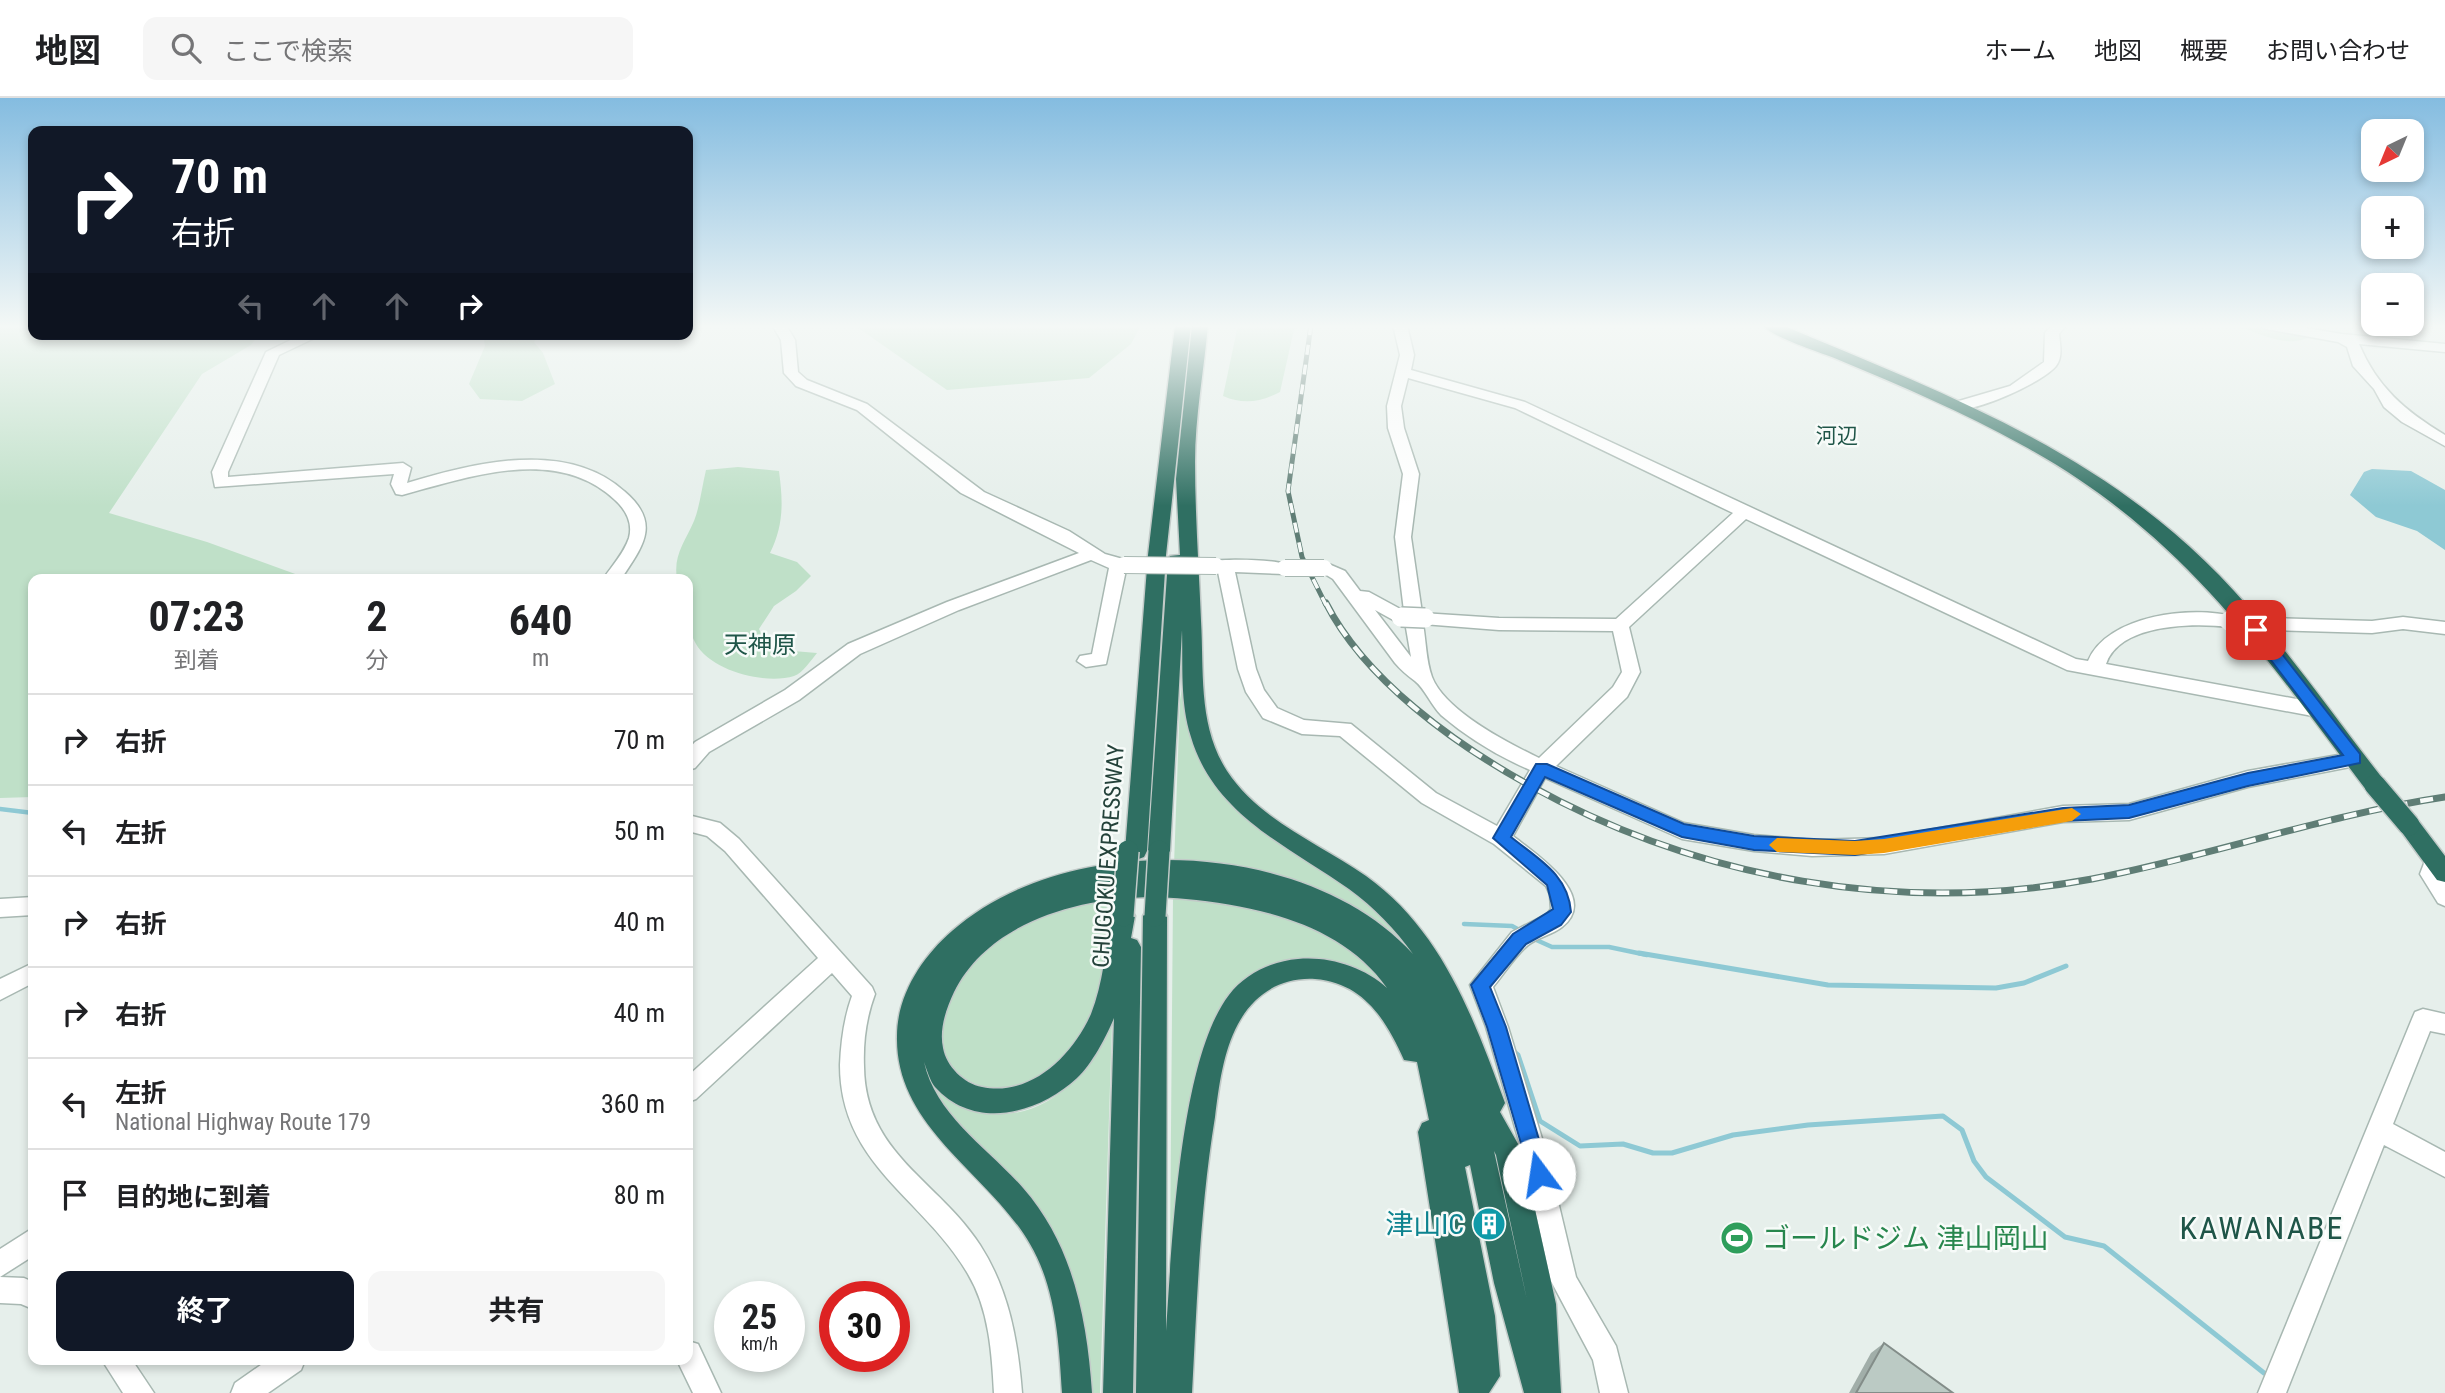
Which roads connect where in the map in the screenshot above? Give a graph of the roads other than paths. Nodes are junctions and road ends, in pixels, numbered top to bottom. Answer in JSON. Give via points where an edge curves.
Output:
{"nodes":[{"id":1,"x":258,"y":385,"type":"edge"},
{"id":2,"x":806,"y":385,"type":"edge"},
{"id":3,"x":1177,"y":385,"type":"edge"},
{"id":4,"x":1194,"y":385,"type":"edge"},
{"id":5,"x":1399,"y":385,"type":"edge"},
{"id":6,"x":1451,"y":385,"type":"edge"},
{"id":7,"x":1910,"y":385,"type":"edge"},
{"id":8,"x":2020,"y":385,"type":"edge"},
{"id":9,"x":2379,"y":385,"type":"edge"},
{"id":10,"x":1957,"y":406,"type":"junction"},
{"id":11,"x":2445,"y":441,"type":"edge"},
{"id":12,"x":1186,"y":467,"type":"junction"},
{"id":13,"x":1744,"y":512,"type":"junction"},
{"id":14,"x":1092,"y":554,"type":"junction"},
{"id":15,"x":1121,"y":565,"type":"junction"},
{"id":16,"x":1220,"y":566,"type":"junction"},
{"id":17,"x":615,"y":574,"type":"edge"},
{"id":18,"x":1356,"y":596,"type":"junction"},
{"id":19,"x":1620,"y":625,"type":"junction"},
{"id":20,"x":2445,"y":628,"type":"edge"},
{"id":21,"x":1086,"y":661,"type":"dead end"},
{"id":22,"x":2095,"y":669,"type":"junction"},
{"id":23,"x":1423,"y":677,"type":"junction"},
{"id":24,"x":2318,"y":710,"type":"junction"},
{"id":25,"x":693,"y":757,"type":"edge"},
{"id":26,"x":2355,"y":759,"type":"junction"},
{"id":27,"x":1541,"y":768,"type":"junction"},
{"id":28,"x":693,"y":824,"type":"edge"},
{"id":29,"x":1501,"y":838,"type":"junction"},
{"id":30,"x":1141,"y":851,"type":"junction"},
{"id":31,"x":2440,"y":866,"type":"edge"},
{"id":32,"x":2445,"y":897,"type":"edge"},
{"id":33,"x":28,"y":906,"type":"edge"},
{"id":34,"x":0,"y":908,"type":"edge"},
{"id":35,"x":1136,"y":916,"type":"junction"},
{"id":36,"x":832,"y":959,"type":"junction"},
{"id":37,"x":28,"y":975,"type":"edge"},
{"id":38,"x":0,"y":990,"type":"edge"},
{"id":39,"x":2445,"y":1024,"type":"edge"},
{"id":40,"x":1419,"y":1027,"type":"junction"},
{"id":41,"x":1454,"y":1033,"type":"junction"},
{"id":42,"x":1422,"y":1085,"type":"junction"},
{"id":43,"x":693,"y":1086,"type":"edge"},
{"id":44,"x":1472,"y":1090,"type":"junction"},
{"id":45,"x":2381,"y":1130,"type":"junction"},
{"id":46,"x":1509,"y":1151,"type":"junction"},
{"id":47,"x":1458,"y":1154,"type":"junction"},
{"id":48,"x":2445,"y":1165,"type":"edge"},
{"id":49,"x":28,"y":1244,"type":"edge"},
{"id":50,"x":0,"y":1264,"type":"edge"},
{"id":51,"x":0,"y":1290,"type":"edge"},
{"id":52,"x":28,"y":1294,"type":"edge"},
{"id":53,"x":1489,"y":1310,"type":"junction"},
{"id":54,"x":693,"y":1364,"type":"edge"},
{"id":55,"x":119,"y":1365,"type":"edge"},
{"id":56,"x":284,"y":1365,"type":"edge"},
{"id":57,"x":140,"y":1393,"type":"edge"},
{"id":58,"x":245,"y":1393,"type":"edge"},
{"id":59,"x":707,"y":1393,"type":"edge"},
{"id":60,"x":1008,"y":1393,"type":"edge"},
{"id":61,"x":1077,"y":1393,"type":"edge"},
{"id":62,"x":1118,"y":1393,"type":"edge"},
{"id":63,"x":1151,"y":1393,"type":"edge"},
{"id":64,"x":1177,"y":1393,"type":"edge"},
{"id":65,"x":1476,"y":1393,"type":"edge"},
{"id":66,"x":1486,"y":1393,"type":"edge"},
{"id":67,"x":1528,"y":1393,"type":"edge"},
{"id":68,"x":1541,"y":1393,"type":"edge"},
{"id":69,"x":1614,"y":1393,"type":"edge"},
{"id":70,"x":2272,"y":1393,"type":"edge"}],
"edges":[{"from":1,"to":17,"type":"street","via":[[220,472],[221,483],[403,468],[402,490],[438,478],[525,465],[591,475],[614,487],[638,521],[637,538]]},
{"from":2,"to":14,"type":"street","via":[[848,399],[969,491]]},
{"from":3,"to":30,"type":"highway","via":[[1148,672],[1137,738]]},
{"from":4,"to":12,"type":"highway","name":"CHUGOKU EXPRESSWAY"},
{"from":5,"to":23,"type":"street","via":[[1394,406],[1396,428],[1411,474],[1404,558]]},
{"from":6,"to":13,"type":"street","via":[[1520,405]]},
{"from":7,"to":10,"type":"highway"},
{"from":8,"to":10,"type":"street"},
{"from":9,"to":11,"type":"street","via":[[2389,404]]},
{"from":10,"to":24,"type":"highway","via":[[2080,471],[2169,537],[2242,612]]},
{"from":12,"to":30,"type":"highway","name":"CHUGOKU EXPRESSWAY"},
{"from":12,"to":41,"type":"highway","via":[[1195,703],[1207,754],[1225,784],[1250,811],[1358,883],[1396,916],[1442,980]]},
{"from":13,"to":19,"type":"street"},
{"from":13,"to":22,"type":"street","via":[[2052,657]]},
{"from":14,"to":15,"type":"street"},
{"from":14,"to":25,"type":"street","via":[[854,649],[792,695],[702,747]]},
{"from":15,"to":16,"type":"street","bridge":true},
{"from":15,"to":21,"type":"street","via":[[1100,659]]},
{"from":16,"to":18,"type":"street","bridge":true,"via":[[1324,568],[1339,575]]},
{"from":16,"to":29,"type":"street","via":[[1247,668],[1269,713],[1302,727],[1344,729],[1429,798]]},
{"from":18,"to":19,"type":"street","bridge":true,"via":[[1401,617]]},
{"from":18,"to":23,"type":"street","via":[[1401,658]]},
{"from":19,"to":27,"type":"street","via":[[1631,672],[1620,692]]},
{"from":20,"to":22,"type":"street","bridge":true,"via":[[2180,618],[2114,640],[2096,659]]},
{"from":22,"to":24,"type":"street"},
{"from":23,"to":27,"type":"street","via":[[1434,696],[1474,731]]},
{"from":24,"to":26,"type":"highway"},
{"from":26,"to":27,"type":"street","via":[[2248,779],[2129,812],[2063,814],[1855,848],[1754,843],[1682,831]]},
{"from":26,"to":31,"type":"highway","bridge":true},
{"from":27,"to":29,"type":"street"},
{"from":28,"to":36,"type":"street","via":[[713,829],[732,845]]},
{"from":29,"to":69,"type":"street","via":[[1553,880],[1561,895],[1562,912],[1520,939],[1480,985],[1535,1155],[1564,1281],[1606,1356]]},
{"from":30,"to":35,"type":"highway","name":"CHUGOKU EXPRESSWAY","bridge":true},
{"from":30,"to":35,"type":"highway","bridge":true},
{"from":31,"to":32,"type":"street","via":[[2430,874]]},
{"from":33,"to":34,"type":"street"},
{"from":35,"to":40,"type":"highway","via":[[1100,1022],[1061,1077],[1027,1099],[1008,1104],[973,1100],[944,1079],[934,1064],[930,1030],[942,989],[967,952],[1002,924],[1046,903],[1095,891],[1207,892],[1268,902],[1333,925],[1372,954],[1402,989]]},
{"from":35,"to":62,"type":"highway","name":"CHUGOKU EXPRESSWAY","via":[[1123,1093]]},
{"from":35,"to":63,"type":"highway","name":"CHUGOKU EXPRESSWAY"},
{"from":36,"to":43,"type":"street"},
{"from":36,"to":60,"type":"street","via":[[864,994],[852,1045],[852,1092],[857,1111],[893,1167],[969,1251],[994,1300],[1007,1359]]},
{"from":37,"to":38,"type":"street"},
{"from":39,"to":45,"type":"street","via":[[2423,1019]]},
{"from":40,"to":42,"type":"highway"},
{"from":40,"to":47,"type":"highway"},
{"from":41,"to":44,"type":"highway"},
{"from":41,"to":46,"type":"highway"},
{"from":41,"to":47,"type":"highway"},
{"from":41,"to":61,"type":"highway","via":[[1385,940],[1334,906],[1267,884],[1187,873],[1094,874],[1041,886],[1017,897],[972,924],[954,941],[915,1000],[911,1060],[937,1118],[1029,1216],[1046,1245],[1067,1309]]},
{"from":42,"to":47,"type":"highway"},
{"from":42,"to":64,"type":"highway","via":[[1404,1028],[1390,1008],[1357,981],[1321,969],[1285,970],[1268,977],[1240,1000],[1220,1036],[1189,1200]]},
{"from":42,"to":65,"type":"highway"},
{"from":44,"to":46,"type":"highway"},
{"from":44,"to":47,"type":"highway"},
{"from":44,"to":68,"type":"highway","via":[[1511,1301]]},
{"from":45,"to":48,"type":"street"},
{"from":45,"to":70,"type":"street"},
{"from":46,"to":68,"type":"highway","via":[[1542,1304]]},
{"from":47,"to":53,"type":"highway"},
{"from":49,"to":50,"type":"street"},
{"from":51,"to":52,"type":"street"},
{"from":53,"to":65,"type":"highway"},
{"from":53,"to":66,"type":"highway"},
{"from":53,"to":67,"type":"highway"},
{"from":53,"to":68,"type":"highway"},
{"from":54,"to":59,"type":"street"},
{"from":55,"to":57,"type":"street"},
{"from":56,"to":58,"type":"street"}]}
